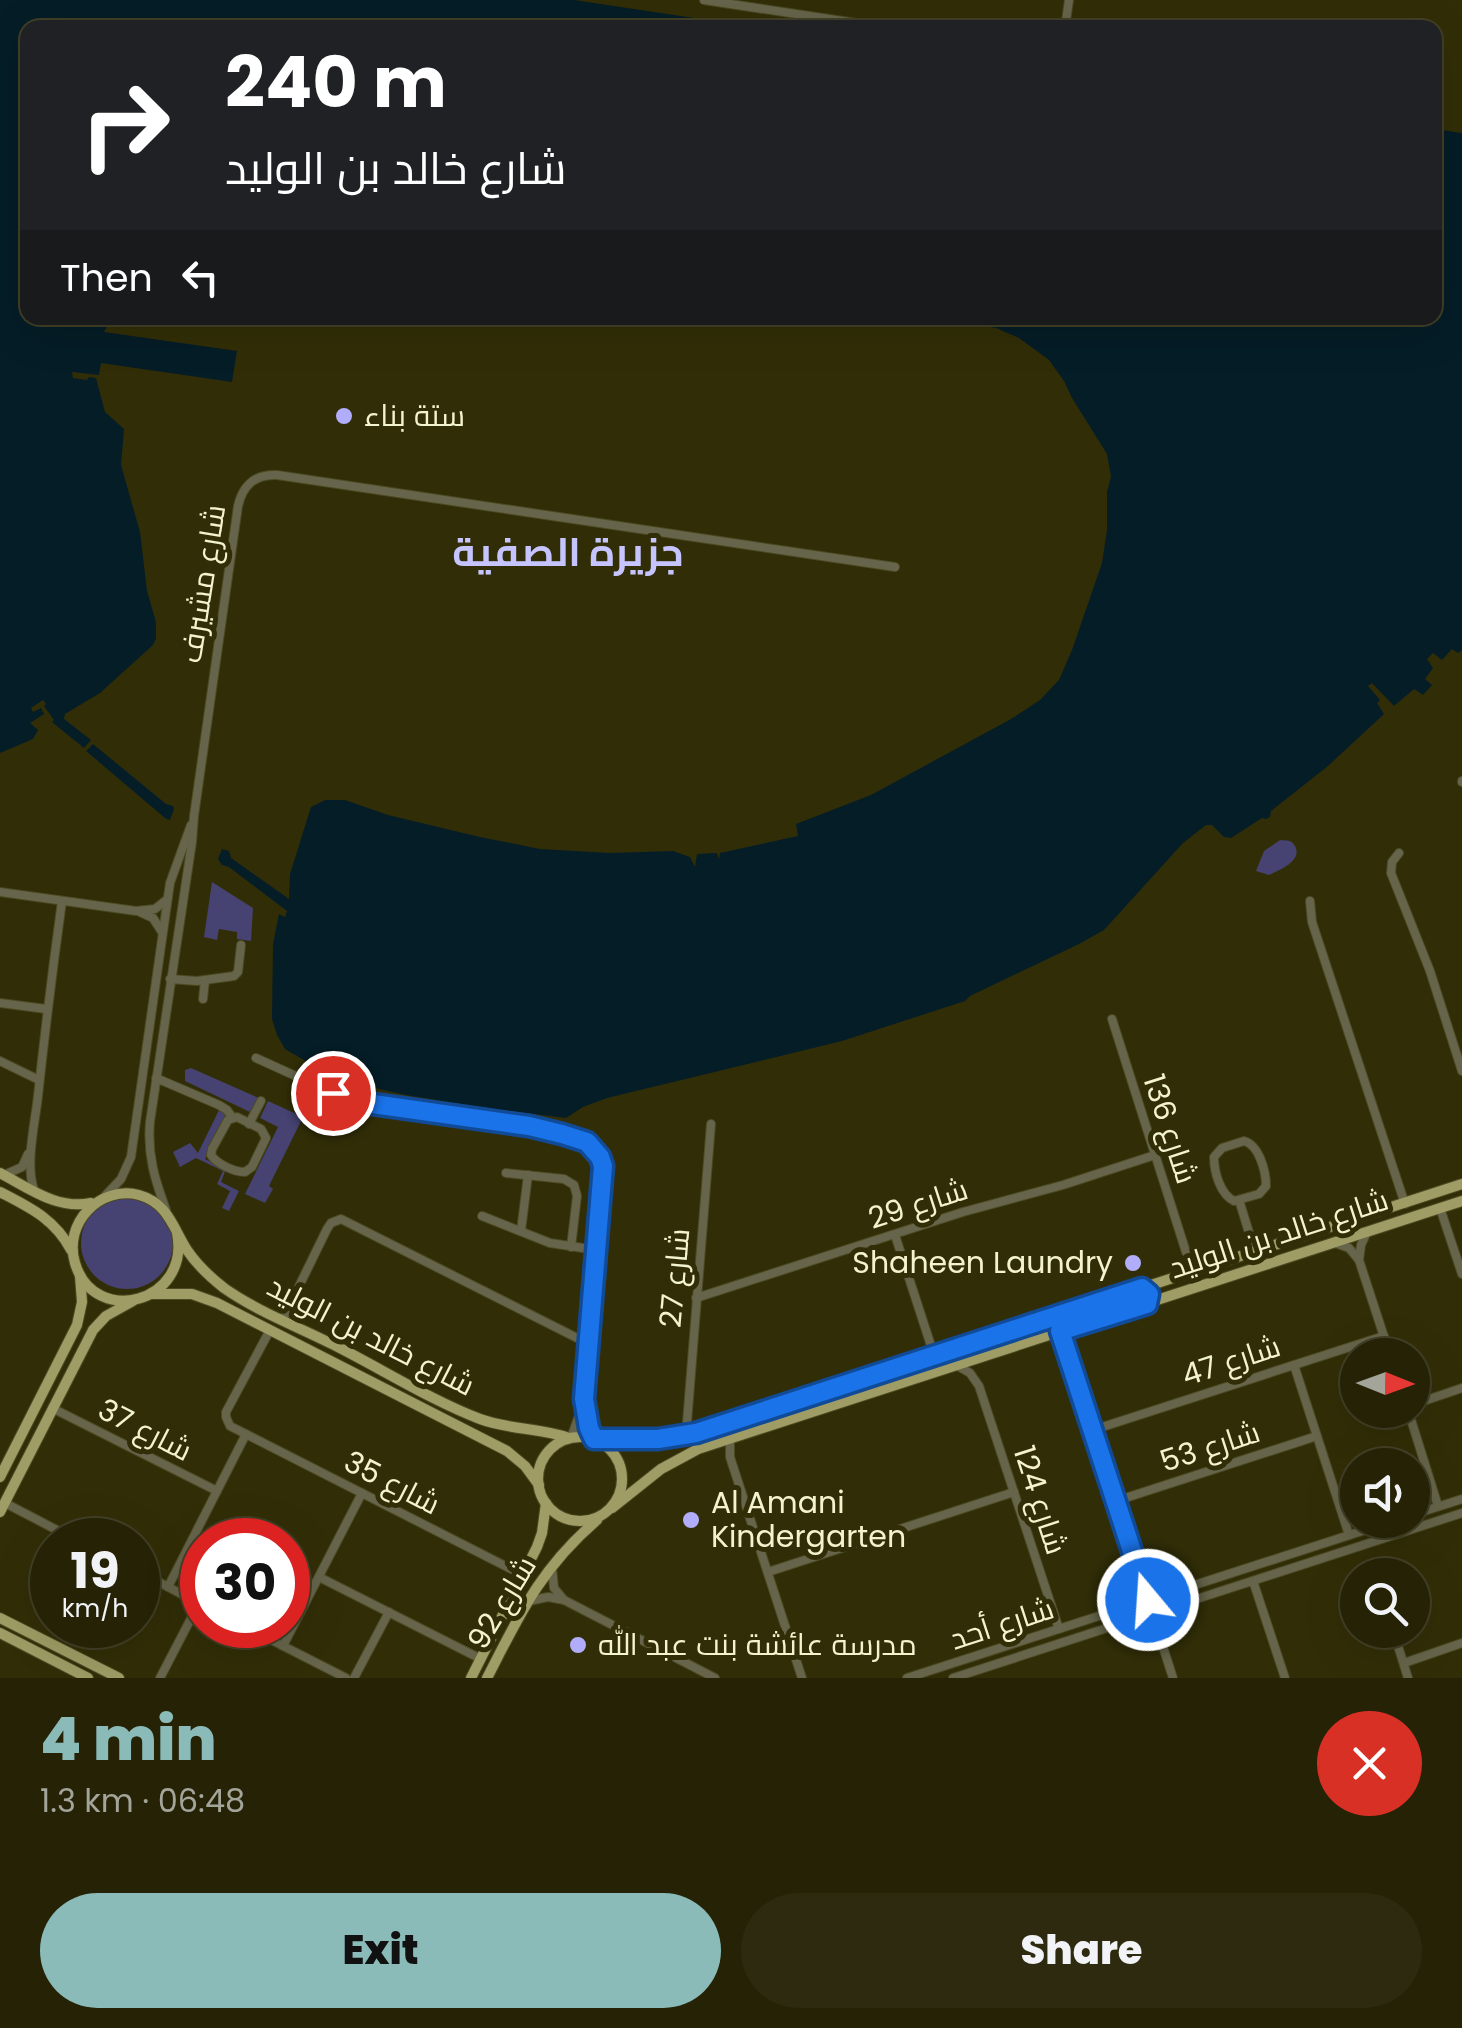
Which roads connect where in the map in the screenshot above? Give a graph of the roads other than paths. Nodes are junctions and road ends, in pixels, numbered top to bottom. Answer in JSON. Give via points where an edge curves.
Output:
{"nodes":[{"id":1,"x":704,"y":0,"type":"edge"},
{"id":2,"x":836,"y":20,"type":"edge"},
{"id":3,"x":896,"y":567,"type":"dead end"},
{"id":4,"x":194,"y":816,"type":"junction"},
{"id":5,"x":1399,"y":853,"type":"dead end"},
{"id":6,"x":0,"y":892,"type":"edge"},
{"id":7,"x":168,"y":898,"type":"junction"},
{"id":8,"x":62,"y":901,"type":"junction"},
{"id":9,"x":1310,"y":901,"type":"dead end"},
{"id":10,"x":1302,"y":908,"type":"dead end"},
{"id":11,"x":136,"y":910,"type":"junction"},
{"id":12,"x":165,"y":914,"type":"junction"},
{"id":13,"x":1312,"y":922,"type":"junction"},
{"id":14,"x":178,"y":928,"type":"junction"},
{"id":15,"x":162,"y":932,"type":"junction"},
{"id":16,"x":240,"y":944,"type":"dead end"},
{"id":17,"x":170,"y":979,"type":"junction"},
{"id":18,"x":205,"y":980,"type":"junction"},
{"id":19,"x":202,"y":999,"type":"dead end"},
{"id":20,"x":0,"y":1003,"type":"edge"},
{"id":21,"x":46,"y":1009,"type":"junction"},
{"id":22,"x":1112,"y":1019,"type":"dead end"},
{"id":23,"x":1460,"y":1055,"type":"edge"},
{"id":24,"x":256,"y":1058,"type":"dead end"},
{"id":25,"x":0,"y":1062,"type":"edge"},
{"id":26,"x":1462,"y":1071,"type":"edge"},
{"id":27,"x":156,"y":1078,"type":"junction"},
{"id":28,"x":40,"y":1080,"type":"junction"},
{"id":29,"x":261,"y":1101,"type":"dead end"},
{"id":30,"x":232,"y":1117,"type":"junction"},
{"id":31,"x":250,"y":1124,"type":"junction"},
{"id":32,"x":712,"y":1124,"type":"dead end"},
{"id":33,"x":32,"y":1145,"type":"junction"},
{"id":34,"x":1155,"y":1156,"type":"junction"},
{"id":35,"x":506,"y":1173,"type":"dead end"},
{"id":36,"x":2,"y":1174,"type":"edge"},
{"id":37,"x":528,"y":1175,"type":"junction"},
{"id":38,"x":1462,"y":1184,"type":"edge"},
{"id":39,"x":34,"y":1190,"type":"junction"},
{"id":40,"x":0,"y":1192,"type":"edge"},
{"id":41,"x":101,"y":1199,"type":"junction"},
{"id":42,"x":1239,"y":1200,"type":"junction"},
{"id":43,"x":1462,"y":1201,"type":"edge"},
{"id":44,"x":1404,"y":1204,"type":"junction"},
{"id":45,"x":575,"y":1208,"type":"junction"},
{"id":46,"x":1440,"y":1208,"type":"junction"},
{"id":47,"x":599,"y":1212,"type":"junction"},
{"id":48,"x":168,"y":1214,"type":"junction"},
{"id":49,"x":482,"y":1216,"type":"dead end"},
{"id":50,"x":521,"y":1232,"type":"junction"},
{"id":51,"x":1367,"y":1232,"type":"junction"},
{"id":52,"x":178,"y":1233,"type":"junction"},
{"id":53,"x":894,"y":1235,"type":"junction"},
{"id":54,"x":1334,"y":1242,"type":"junction"},
{"id":55,"x":571,"y":1247,"type":"junction"},
{"id":56,"x":596,"y":1250,"type":"junction"},
{"id":57,"x":1186,"y":1252,"type":"junction"},
{"id":58,"x":1255,"y":1252,"type":"junction"},
{"id":59,"x":73,"y":1256,"type":"junction"},
{"id":60,"x":1359,"y":1260,"type":"junction"},
{"id":61,"x":1198,"y":1270,"type":"junction"},
{"id":62,"x":1185,"y":1274,"type":"junction"},
{"id":63,"x":1462,"y":1274,"type":"edge"},
{"id":64,"x":80,"y":1275,"type":"junction"},
{"id":65,"x":1163,"y":1282,"type":"junction"},
{"id":66,"x":1142,"y":1288,"type":"junction"},
{"id":67,"x":151,"y":1294,"type":"junction"},
{"id":68,"x":1167,"y":1296,"type":"junction"},
{"id":69,"x":696,"y":1298,"type":"junction"},
{"id":70,"x":137,"y":1300,"type":"junction"},
{"id":71,"x":1147,"y":1304,"type":"junction"},
{"id":72,"x":283,"y":1319,"type":"junction"},
{"id":73,"x":270,"y":1330,"type":"junction"},
{"id":74,"x":1060,"y":1331,"type":"junction"},
{"id":75,"x":1384,"y":1336,"type":"joint"},
{"id":76,"x":588,"y":1344,"type":"junction"},
{"id":77,"x":934,"y":1355,"type":"junction"},
{"id":78,"x":986,"y":1355,"type":"junction"},
{"id":79,"x":956,"y":1364,"type":"junction"},
{"id":80,"x":1294,"y":1365,"type":"junction"},
{"id":81,"x":979,"y":1386,"type":"junction"},
{"id":82,"x":1462,"y":1388,"type":"edge"},
{"id":83,"x":584,"y":1399,"type":"junction"},
{"id":84,"x":1430,"y":1400,"type":"edge"},
{"id":85,"x":52,"y":1408,"type":"junction"},
{"id":86,"x":1416,"y":1428,"type":"edge"},
{"id":87,"x":1093,"y":1430,"type":"junction"},
{"id":88,"x":244,"y":1433,"type":"junction"},
{"id":89,"x":686,"y":1435,"type":"junction"},
{"id":90,"x":1317,"y":1436,"type":"junction"},
{"id":91,"x":570,"y":1438,"type":"junction"},
{"id":92,"x":730,"y":1438,"type":"junction"},
{"id":93,"x":593,"y":1439,"type":"junction"},
{"id":94,"x":715,"y":1443,"type":"junction"},
{"id":95,"x":730,"y":1456,"type":"junction"},
{"id":96,"x":0,"y":1478,"type":"edge"},
{"id":97,"x":539,"y":1486,"type":"junction"},
{"id":98,"x":216,"y":1491,"type":"junction"},
{"id":99,"x":1014,"y":1492,"type":"junction"},
{"id":100,"x":362,"y":1493,"type":"junction"},
{"id":101,"x":1462,"y":1498,"type":"edge"},
{"id":102,"x":1116,"y":1501,"type":"junction"},
{"id":103,"x":546,"y":1503,"type":"junction"},
{"id":104,"x":1340,"y":1505,"type":"edge"},
{"id":105,"x":1438,"y":1506,"type":"junction"},
{"id":106,"x":2,"y":1507,"type":"edge"},
{"id":107,"x":1430,"y":1509,"type":"edge"},
{"id":108,"x":609,"y":1510,"type":"junction"},
{"id":109,"x":1462,"y":1513,"type":"edge"},
{"id":110,"x":30,"y":1519,"type":"edge"},
{"id":111,"x":1430,"y":1524,"type":"edge"},
{"id":112,"x":1341,"y":1538,"type":"edge"},
{"id":113,"x":1387,"y":1538,"type":"edge"},
{"id":114,"x":553,"y":1564,"type":"junction"},
{"id":115,"x":768,"y":1572,"type":"junction"},
{"id":116,"x":523,"y":1575,"type":"junction"},
{"id":117,"x":319,"y":1577,"type":"junction"},
{"id":118,"x":1254,"y":1581,"type":"junction"},
{"id":119,"x":160,"y":1583,"type":"edge"},
{"id":120,"x":168,"y":1587,"type":"junction"},
{"id":121,"x":180,"y":1593,"type":"edge"},
{"id":122,"x":310,"y":1594,"type":"edge"},
{"id":123,"x":1161,"y":1596,"type":"junction"},
{"id":124,"x":564,"y":1600,"type":"junction"},
{"id":125,"x":1148,"y":1600,"type":"junction"},
{"id":126,"x":526,"y":1603,"type":"junction"},
{"id":127,"x":1165,"y":1609,"type":"junction"},
{"id":128,"x":389,"y":1612,"type":"junction"},
{"id":129,"x":1152,"y":1614,"type":"junction"},
{"id":130,"x":0,"y":1618,"type":"edge"},
{"id":131,"x":1059,"y":1628,"type":"junction"},
{"id":132,"x":0,"y":1633,"type":"edge"},
{"id":133,"x":30,"y":1633,"type":"edge"},
{"id":134,"x":180,"y":1642,"type":"edge"},
{"id":135,"x":1462,"y":1643,"type":"edge"},
{"id":136,"x":52,"y":1648,"type":"edge"},
{"id":137,"x":59,"y":1648,"type":"edge"},
{"id":138,"x":287,"y":1648,"type":"edge"},
{"id":139,"x":1399,"y":1648,"type":"edge"},
{"id":140,"x":47,"y":1657,"type":"junction"},
{"id":141,"x":480,"y":1659,"type":"junction"},
{"id":142,"x":1404,"y":1663,"type":"junction"},
{"id":143,"x":939,"y":1668,"type":"junction"},
{"id":144,"x":969,"y":1676,"type":"edge"},
{"id":145,"x":88,"y":1678,"type":"edge"},
{"id":146,"x":119,"y":1678,"type":"edge"},
{"id":147,"x":160,"y":1678,"type":"edge"},
{"id":148,"x":346,"y":1678,"type":"edge"},
{"id":149,"x":354,"y":1678,"type":"edge"},
{"id":150,"x":471,"y":1678,"type":"edge"},
{"id":151,"x":487,"y":1678,"type":"edge"},
{"id":152,"x":716,"y":1678,"type":"edge"},
{"id":153,"x":802,"y":1678,"type":"edge"},
{"id":154,"x":907,"y":1678,"type":"edge"},
{"id":155,"x":942,"y":1678,"type":"edge"},
{"id":156,"x":953,"y":1678,"type":"edge"},
{"id":157,"x":1173,"y":1678,"type":"edge"},
{"id":158,"x":1284,"y":1678,"type":"edge"},
{"id":159,"x":1408,"y":1678,"type":"edge"}],
"edges":[{"from":1,"to":2,"type":"street"},
{"from":3,"to":4,"type":"street","name":"شارع مشيرف","via":[[266,474],[240,495]]},
{"from":4,"to":7,"type":"street","name":"شارع مشيرف"},
{"from":4,"to":14,"type":"street","name":"شارع مشيرف"},
{"from":5,"to":23,"type":"street","via":[[1391,873]]},
{"from":6,"to":8,"type":"street"},
{"from":7,"to":11,"type":"street","via":[[155,909]]},
{"from":7,"to":12,"type":"street","name":"شارع مشيرف"},
{"from":8,"to":11,"type":"street"},
{"from":8,"to":21,"type":"street"},
{"from":9,"to":13,"type":"street"},
{"from":10,"to":13,"type":"street"},
{"from":11,"to":12,"type":"street"},
{"from":11,"to":15,"type":"street"},
{"from":12,"to":14,"type":"street"},
{"from":12,"to":15,"type":"street","name":"شارع مشيرف"},
{"from":13,"to":44,"type":"street"},
{"from":14,"to":17,"type":"street","name":"شارع مشيرف"},
{"from":15,"to":41,"type":"street","name":"شارع مشيرف","via":[[131,1157]]},
{"from":16,"to":18,"type":"street","via":[[236,974]]},
{"from":17,"to":18,"type":"street"},
{"from":17,"to":27,"type":"street","name":"شارع مشيرف"},
{"from":18,"to":19,"type":"street"},
{"from":20,"to":21,"type":"street"},
{"from":21,"to":28,"type":"street"},
{"from":22,"to":34,"type":"street","name":"شارع 136"},
{"from":23,"to":26,"type":"street"},
{"from":24,"to":47,"type":"street","via":[[366,1103],[578,1138],[595,1148],[603,1166]]},
{"from":25,"to":28,"type":"street"},
{"from":27,"to":30,"type":"street"},
{"from":27,"to":48,"type":"street","name":"شارع مشيرف","via":[[149,1151]]},
{"from":28,"to":33,"type":"street"},
{"from":29,"to":31,"type":"street"},
{"from":30,"to":31,"type":"street"},
{"from":30,"to":31,"type":"street","via":[[211,1155],[241,1173],[252,1167],[265,1142],[264,1132]]},
{"from":32,"to":69,"type":"street","name":"شارع 27"},
{"from":33,"to":36,"type":"street","via":[[22,1167]]},
{"from":33,"to":39,"type":"street"},
{"from":34,"to":53,"type":"street","name":"شارع 29"},
{"from":34,"to":57,"type":"street","name":"شارع 136"},
{"from":35,"to":37,"type":"street"},
{"from":36,"to":39,"type":"main road"},
{"from":37,"to":45,"type":"street","via":[[570,1182]]},
{"from":37,"to":50,"type":"street"},
{"from":38,"to":44,"type":"main road","name":"شارع خالد بن الوليد"},
{"from":39,"to":41,"type":"main road","via":[[68,1205]]},
{"from":40,"to":59,"type":"main road","via":[[53,1224]]},
{"from":41,"to":48,"type":"main road","via":[[144,1196]]},
{"from":41,"to":59,"type":"main road","via":[[75,1230]]},
{"from":42,"to":42,"type":"street","via":[[1262,1192],[1267,1182],[1254,1145],[1244,1141],[1219,1150],[1214,1161],[1226,1196]]},
{"from":42,"to":58,"type":"street"},
{"from":43,"to":46,"type":"main road","name":"شارع خالد بن الوليد"},
{"from":44,"to":58,"type":"main road","name":"شارع خالد بن الوليد"},
{"from":45,"to":47,"type":"street"},
{"from":45,"to":55,"type":"street"},
{"from":46,"to":51,"type":"main road","name":"شارع خالد بن الوليد"},
{"from":46,"to":63,"type":"street"},
{"from":47,"to":56,"type":"street"},
{"from":48,"to":52,"type":"main road"},
{"from":49,"to":50,"type":"street"},
{"from":50,"to":55,"type":"street"},
{"from":51,"to":54,"type":"main road","name":"شارع خالد بن الوليد"},
{"from":51,"to":60,"type":"street"},
{"from":52,"to":67,"type":"main road","via":[[173,1272]]},
{"from":52,"to":72,"type":"main road","name":"شارع خالد بن الوليد","via":[[213,1279]]},
{"from":53,"to":69,"type":"street","name":"شارع 29"},
{"from":53,"to":77,"type":"street"},
{"from":54,"to":60,"type":"street"},
{"from":54,"to":68,"type":"main road","name":"شارع خالد بن الوليد"},
{"from":55,"to":56,"type":"street"},
{"from":56,"to":76,"type":"street"},
{"from":57,"to":61,"type":"street","name":"شارع 136"},
{"from":57,"to":62,"type":"street","name":"شارع 136"},
{"from":58,"to":61,"type":"main road","name":"شارع خالد بن الوليد"},
{"from":59,"to":64,"type":"main road"},
{"from":60,"to":75,"type":"street"},
{"from":61,"to":62,"type":"main road","name":"شارع خالد بن الوليد"},
{"from":62,"to":65,"type":"main road","name":"شارع خالد بن الوليد"},
{"from":64,"to":70,"type":"main road","via":[[109,1298]]},
{"from":64,"to":96,"type":"main road","via":[[77,1325]]},
{"from":65,"to":66,"type":"main road","name":"شارع خالد بن الوليد"},
{"from":65,"to":68,"type":"main road","via":[[1160,1290]]},
{"from":66,"to":71,"type":"main road"},
{"from":66,"to":77,"type":"main road","name":"شارع خالد بن الوليد"},
{"from":67,"to":70,"type":"main road"},
{"from":67,"to":73,"type":"main road","name":"شارع خالد بن الوليد","via":[[205,1297]]},
{"from":68,"to":71,"type":"main road","name":"شارع خالد بن الوليد"},
{"from":69,"to":89,"type":"street","name":"شارع 27"},
{"from":70,"to":85,"type":"main road","via":[[93,1330]]},
{"from":71,"to":74,"type":"main road","name":"شارع خالد بن الوليد"},
{"from":72,"to":76,"type":"street","via":[[331,1224],[341,1219]]},
{"from":72,"to":91,"type":"main road","name":"شارع خالد بن الوليد","via":[[482,1420]]},
{"from":73,"to":88,"type":"street","via":[[226,1412],[227,1422]]},
{"from":73,"to":97,"type":"main road","name":"شارع خالد بن الوليد","via":[[507,1451]]},
{"from":74,"to":78,"type":"main road","name":"شارع خالد بن الوليد"},
{"from":74,"to":87,"type":"street"},
{"from":75,"to":80,"type":"street","name":"شارع 47"},
{"from":76,"to":83,"type":"street"},
{"from":77,"to":89,"type":"main road","name":"شارع خالد بن الوليد"},
{"from":78,"to":79,"type":"main road","name":"شارع خالد بن الوليد"},
{"from":78,"to":81,"type":"street"},
{"from":79,"to":81,"type":"street","name":"شارع 124"},
{"from":79,"to":92,"type":"main road","name":"شارع خالد بن الوليد"},
{"from":80,"to":87,"type":"street","name":"شارع 47"},
{"from":80,"to":90,"type":"street"},
{"from":81,"to":99,"type":"street","name":"شارع 124"},
{"from":82,"to":84,"type":"street"},
{"from":83,"to":91,"type":"street"},
{"from":83,"to":93,"type":"street"},
{"from":85,"to":98,"type":"street","name":"شارع 37"},
{"from":85,"to":106,"type":"main road"},
{"from":86,"to":105,"type":"street"},
{"from":87,"to":102,"type":"street"},
{"from":88,"to":98,"type":"street"},
{"from":88,"to":100,"type":"street","name":"شارع 35"},
{"from":89,"to":93,"type":"main road","name":"شارع خالد بن الوليد"},
{"from":90,"to":102,"type":"street","name":"شارع 53"},
{"from":90,"to":104,"type":"street"},
{"from":91,"to":93,"type":"main road"},
{"from":91,"to":97,"type":"main road","via":[[548,1452]]},
{"from":92,"to":94,"type":"main road","name":"شارع خالد بن الوليد"},
{"from":92,"to":95,"type":"street"},
{"from":93,"to":108,"type":"main road","via":[[621,1468],[619,1496]]},
{"from":94,"to":95,"type":"street"},
{"from":94,"to":108,"type":"main road","name":"شارع خالد بن الوليد","via":[[673,1461]]},
{"from":95,"to":115,"type":"street"},
{"from":97,"to":103,"type":"main road"},
{"from":98,"to":120,"type":"street"},
{"from":99,"to":115,"type":"street"},
{"from":99,"to":131,"type":"street","name":"شارع 124"},
{"from":100,"to":116,"type":"street","name":"شارع 35"},
{"from":100,"to":117,"type":"street"},
{"from":101,"to":105,"type":"street"},
{"from":102,"to":125,"type":"street"},
{"from":103,"to":108,"type":"main road","via":[[574,1521]]},
{"from":103,"to":116,"type":"main road","name":"شارع 92","via":[[542,1532]]},
{"from":105,"to":107,"type":"street"},
{"from":106,"to":110,"type":"street"},
{"from":108,"to":114,"type":"main road","name":"شارع 92"},
{"from":109,"to":111,"type":"street","name":"شارع أحد"},
{"from":112,"to":123,"type":"street","name":"شارع أحد"},
{"from":113,"to":118,"type":"street","name":"شارع أحد"},
{"from":114,"to":124,"type":"street","via":[[554,1588]]},
{"from":114,"to":126,"type":"main road","name":"شارع 92"},
{"from":115,"to":153,"type":"street"},
{"from":116,"to":141,"type":"main road","name":"شارع 92"},
{"from":117,"to":122,"type":"street"},
{"from":117,"to":128,"type":"street"},
{"from":118,"to":127,"type":"street","name":"شارع أحد"},
{"from":118,"to":158,"type":"street"},
{"from":119,"to":120,"type":"street"},
{"from":120,"to":121,"type":"street"},
{"from":123,"to":125,"type":"street","name":"شارع أحد"},
{"from":123,"to":127,"type":"street"},
{"from":124,"to":126,"type":"street"},
{"from":124,"to":152,"type":"street"},
{"from":125,"to":131,"type":"street","name":"شارع أحد"},
{"from":126,"to":151,"type":"main road","name":"شارع 92"},
{"from":127,"to":129,"type":"street","name":"شارع أحد"},
{"from":128,"to":141,"type":"street"},
{"from":128,"to":149,"type":"street"},
{"from":129,"to":144,"type":"street","name":"شارع أحد"},
{"from":129,"to":157,"type":"street"},
{"from":130,"to":133,"type":"main road"},
{"from":131,"to":143,"type":"street","name":"شارع أحد"},
{"from":132,"to":140,"type":"main road"},
{"from":134,"to":147,"type":"street"},
{"from":135,"to":142,"type":"street"},
{"from":136,"to":140,"type":"main road"},
{"from":137,"to":146,"type":"main road"},
{"from":138,"to":148,"type":"street"},
{"from":139,"to":142,"type":"street"},
{"from":140,"to":145,"type":"main road"},
{"from":141,"to":150,"type":"main road","name":"شارع 92"},
{"from":142,"to":159,"type":"street"},
{"from":143,"to":154,"type":"street","name":"شارع أحد"},
{"from":143,"to":155,"type":"street"},
{"from":144,"to":156,"type":"street","name":"شارع أحد"}]}
